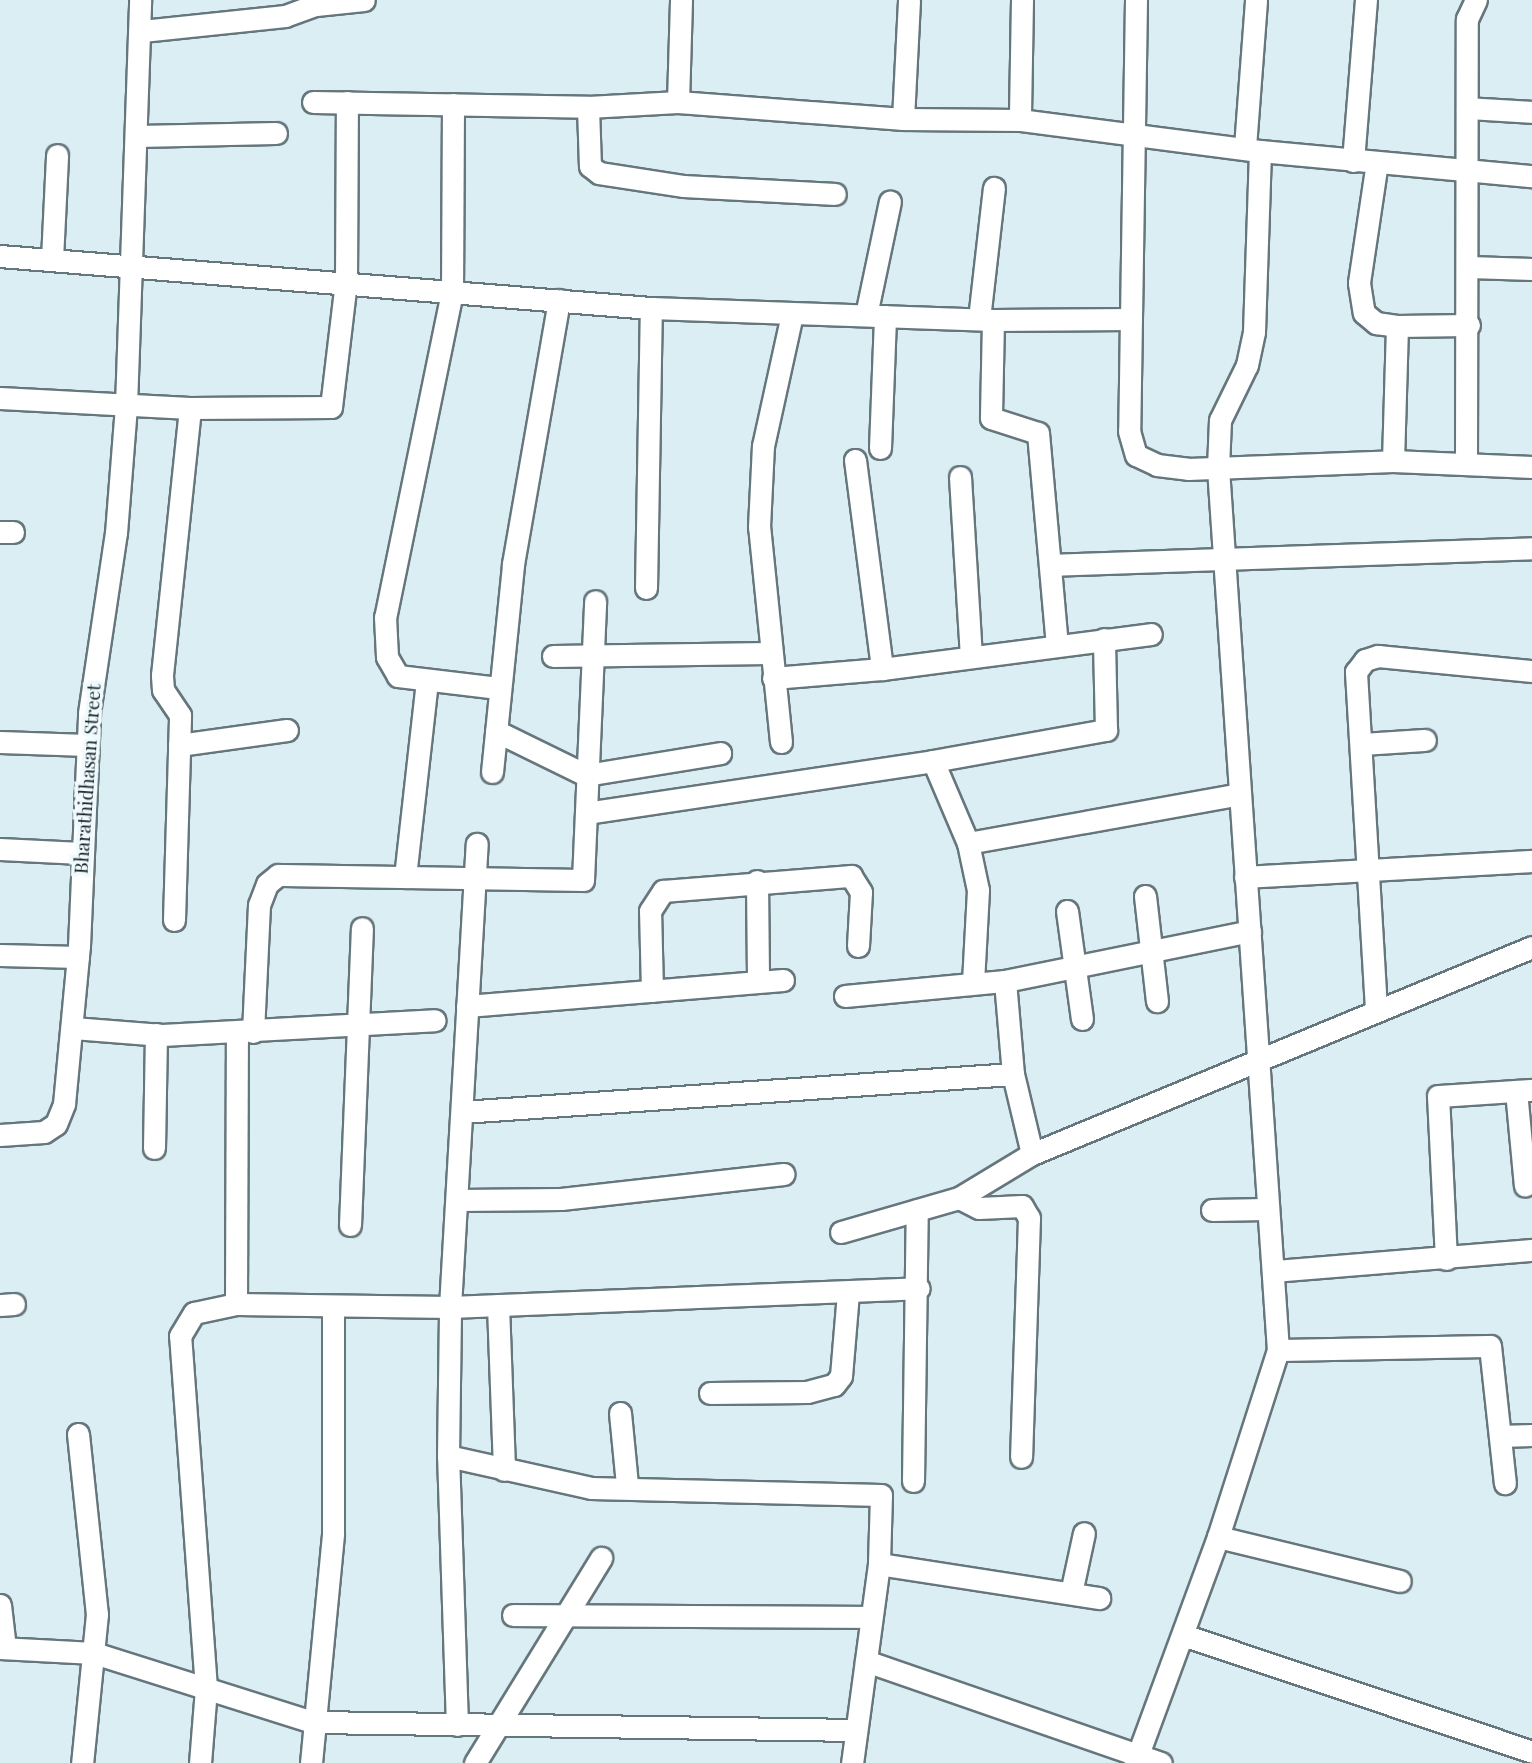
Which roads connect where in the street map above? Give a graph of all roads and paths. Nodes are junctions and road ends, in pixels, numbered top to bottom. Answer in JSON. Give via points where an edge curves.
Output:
{"nodes":[{"id":1,"x":140,"y":0,"type":"edge"},
{"id":2,"x":364,"y":0,"type":"edge"},
{"id":3,"x":681,"y":0,"type":"edge"},
{"id":4,"x":909,"y":0,"type":"edge"},
{"id":5,"x":1022,"y":0,"type":"edge"},
{"id":6,"x":1136,"y":0,"type":"edge"},
{"id":7,"x":1256,"y":0,"type":"edge"},
{"id":8,"x":1366,"y":0,"type":"edge"},
{"id":9,"x":1476,"y":0,"type":"edge"},
{"id":10,"x":142,"y":31,"type":"junction"},
{"id":11,"x":313,"y":102,"type":"dead end"},
{"id":12,"x":346,"y":102,"type":"junction"},
{"id":13,"x":678,"y":102,"type":"junction"},
{"id":14,"x":453,"y":104,"type":"junction"},
{"id":15,"x":588,"y":107,"type":"junction"},
{"id":16,"x":1466,"y":108,"type":"junction"},
{"id":17,"x":1532,"y":112,"type":"edge"},
{"id":18,"x":903,"y":119,"type":"junction"},
{"id":19,"x":1020,"y":120,"type":"junction"},
{"id":20,"x":276,"y":133,"type":"dead end"},
{"id":21,"x":137,"y":136,"type":"junction"},
{"id":22,"x":1132,"y":136,"type":"junction"},
{"id":23,"x":1253,"y":149,"type":"junction"},
{"id":24,"x":57,"y":155,"type":"dead end"},
{"id":25,"x":1353,"y":161,"type":"junction"},
{"id":26,"x":1377,"y":162,"type":"junction"},
{"id":27,"x":1467,"y":171,"type":"junction"},
{"id":28,"x":1532,"y":176,"type":"edge"},
{"id":29,"x":994,"y":188,"type":"dead end"},
{"id":30,"x":835,"y":194,"type":"dead end"},
{"id":31,"x":890,"y":201,"type":"dead end"},
{"id":32,"x":0,"y":256,"type":"edge"},
{"id":33,"x":52,"y":259,"type":"junction"},
{"id":34,"x":129,"y":264,"type":"junction"},
{"id":35,"x":1469,"y":267,"type":"junction"},
{"id":36,"x":1532,"y":269,"type":"edge"},
{"id":37,"x":346,"y":282,"type":"junction"},
{"id":38,"x":452,"y":292,"type":"junction"},
{"id":39,"x":559,"y":300,"type":"junction"},
{"id":40,"x":651,"y":308,"type":"junction"},
{"id":41,"x":792,"y":314,"type":"junction"},
{"id":42,"x":876,"y":316,"type":"junction"},
{"id":43,"x":986,"y":319,"type":"junction"},
{"id":44,"x":1131,"y":319,"type":"junction"},
{"id":45,"x":1469,"y":325,"type":"junction"},
{"id":46,"x":1397,"y":326,"type":"junction"},
{"id":47,"x":0,"y":398,"type":"edge"},
{"id":48,"x":126,"y":406,"type":"junction"},
{"id":49,"x":190,"y":408,"type":"junction"},
{"id":50,"x":880,"y":448,"type":"dead end"},
{"id":51,"x":855,"y":460,"type":"dead end"},
{"id":52,"x":1393,"y":461,"type":"junction"},
{"id":53,"x":1466,"y":464,"type":"junction"},
{"id":54,"x":1532,"y":467,"type":"edge"},
{"id":55,"x":1218,"y":468,"type":"junction"},
{"id":56,"x":960,"y":477,"type":"dead end"},
{"id":57,"x":1532,"y":548,"type":"edge"},
{"id":58,"x":1224,"y":562,"type":"junction"},
{"id":59,"x":1051,"y":565,"type":"junction"},
{"id":60,"x":646,"y":588,"type":"dead end"},
{"id":61,"x":595,"y":601,"type":"dead end"},
{"id":62,"x":1151,"y":634,"type":"dead end"},
{"id":63,"x":1104,"y":639,"type":"junction"},
{"id":64,"x":1057,"y":644,"type":"junction"},
{"id":65,"x":769,"y":653,"type":"junction"},
{"id":66,"x":553,"y":656,"type":"dead end"},
{"id":67,"x":971,"y":656,"type":"junction"},
{"id":68,"x":593,"y":658,"type":"junction"},
{"id":69,"x":882,"y":669,"type":"junction"},
{"id":70,"x":1532,"y":671,"type":"edge"},
{"id":71,"x":773,"y":678,"type":"junction"},
{"id":72,"x":427,"y":681,"type":"junction"},
{"id":73,"x":498,"y":688,"type":"junction"},
{"id":74,"x":288,"y":730,"type":"dead end"},
{"id":75,"x":496,"y":732,"type":"junction"},
{"id":76,"x":1425,"y":740,"type":"dead end"},
{"id":77,"x":0,"y":742,"type":"edge"},
{"id":78,"x":781,"y":742,"type":"dead end"},
{"id":79,"x":1361,"y":744,"type":"junction"},
{"id":80,"x":87,"y":745,"type":"junction"},
{"id":81,"x":178,"y":745,"type":"junction"},
{"id":82,"x":720,"y":753,"type":"dead end"},
{"id":83,"x":933,"y":761,"type":"junction"},
{"id":84,"x":492,"y":772,"type":"dead end"},
{"id":85,"x":586,"y":775,"type":"junction"},
{"id":86,"x":1240,"y":794,"type":"junction"},
{"id":87,"x":586,"y":813,"type":"junction"},
{"id":88,"x":968,"y":843,"type":"junction"},
{"id":89,"x":477,"y":844,"type":"dead end"},
{"id":90,"x":0,"y":849,"type":"edge"},
{"id":91,"x":81,"y":853,"type":"junction"},
{"id":92,"x":1532,"y":861,"type":"edge"},
{"id":93,"x":1367,"y":870,"type":"junction"},
{"id":94,"x":405,"y":877,"type":"junction"},
{"id":95,"x":1245,"y":877,"type":"junction"},
{"id":96,"x":475,"y":879,"type":"junction"},
{"id":97,"x":757,"y":881,"type":"junction"},
{"id":98,"x":1145,"y":896,"type":"dead end"},
{"id":99,"x":1067,"y":911,"type":"dead end"},
{"id":100,"x":174,"y":920,"type":"dead end"},
{"id":101,"x":362,"y":928,"type":"dead end"},
{"id":102,"x":1250,"y":931,"type":"junction"},
{"id":103,"x":858,"y":946,"type":"dead end"},
{"id":104,"x":1532,"y":947,"type":"edge"},
{"id":105,"x":1151,"y":949,"type":"junction"},
{"id":106,"x":0,"y":955,"type":"edge"},
{"id":107,"x":78,"y":957,"type":"junction"},
{"id":108,"x":1073,"y":965,"type":"junction"},
{"id":109,"x":783,"y":979,"type":"dead end"},
{"id":110,"x":758,"y":981,"type":"junction"},
{"id":111,"x":1005,"y":981,"type":"junction"},
{"id":112,"x":973,"y":983,"type":"junction"},
{"id":113,"x":652,"y":991,"type":"junction"},
{"id":114,"x":845,"y":996,"type":"dead end"},
{"id":115,"x":1157,"y":1001,"type":"dead end"},
{"id":116,"x":467,"y":1006,"type":"junction"},
{"id":117,"x":1376,"y":1009,"type":"junction"},
{"id":118,"x":1082,"y":1019,"type":"dead end"},
{"id":119,"x":435,"y":1020,"type":"dead end"},
{"id":120,"x":359,"y":1024,"type":"junction"},
{"id":121,"x":73,"y":1028,"type":"junction"},
{"id":122,"x":245,"y":1033,"type":"junction"},
{"id":123,"x":156,"y":1034,"type":"junction"},
{"id":124,"x":1259,"y":1057,"type":"junction"},
{"id":125,"x":1013,"y":1074,"type":"junction"},
{"id":126,"x":1524,"y":1091,"type":"edge"},
{"id":127,"x":461,"y":1112,"type":"junction"},
{"id":128,"x":0,"y":1135,"type":"edge"},
{"id":129,"x":154,"y":1148,"type":"dead end"},
{"id":130,"x":1032,"y":1154,"type":"junction"},
{"id":131,"x":784,"y":1174,"type":"dead end"},
{"id":132,"x":1525,"y":1186,"type":"dead end"},
{"id":133,"x":959,"y":1198,"type":"junction"},
{"id":134,"x":458,"y":1200,"type":"junction"},
{"id":135,"x":1266,"y":1209,"type":"junction"},
{"id":136,"x":916,"y":1210,"type":"junction"},
{"id":137,"x":1212,"y":1210,"type":"dead end"},
{"id":138,"x":350,"y":1225,"type":"dead end"},
{"id":139,"x":841,"y":1232,"type":"dead end"},
{"id":140,"x":1532,"y":1250,"type":"edge"},
{"id":141,"x":1446,"y":1259,"type":"junction"},
{"id":142,"x":1274,"y":1271,"type":"junction"},
{"id":143,"x":919,"y":1288,"type":"junction"},
{"id":144,"x":848,"y":1292,"type":"junction"},
{"id":145,"x":236,"y":1304,"type":"junction"},
{"id":146,"x":498,"y":1304,"type":"junction"},
{"id":147,"x":333,"y":1307,"type":"junction"},
{"id":148,"x":450,"y":1307,"type":"junction"},
{"id":149,"x":1278,"y":1350,"type":"junction"},
{"id":150,"x":710,"y":1393,"type":"dead end"},
{"id":151,"x":620,"y":1413,"type":"dead end"},
{"id":152,"x":78,"y":1434,"type":"dead end"},
{"id":153,"x":1532,"y":1434,"type":"edge"},
{"id":154,"x":1500,"y":1436,"type":"junction"},
{"id":155,"x":448,"y":1456,"type":"junction"},
{"id":156,"x":1021,"y":1457,"type":"dead end"},
{"id":157,"x":504,"y":1470,"type":"junction"},
{"id":158,"x":913,"y":1481,"type":"dead end"},
{"id":159,"x":1505,"y":1483,"type":"dead end"},
{"id":160,"x":627,"y":1485,"type":"junction"},
{"id":161,"x":1084,"y":1533,"type":"dead end"},
{"id":162,"x":1218,"y":1537,"type":"junction"},
{"id":163,"x":601,"y":1558,"type":"dead end"},
{"id":164,"x":879,"y":1564,"type":"junction"},
{"id":165,"x":1400,"y":1581,"type":"dead end"},
{"id":166,"x":1071,"y":1593,"type":"junction"},
{"id":167,"x":1099,"y":1598,"type":"dead end"},
{"id":168,"x":0,"y":1605,"type":"edge"},
{"id":169,"x":513,"y":1615,"type":"dead end"},
{"id":170,"x":562,"y":1615,"type":"junction"},
{"id":171,"x":870,"y":1617,"type":"junction"},
{"id":172,"x":1183,"y":1635,"type":"junction"},
{"id":173,"x":2,"y":1648,"type":"edge"},
{"id":174,"x":94,"y":1653,"type":"junction"},
{"id":175,"x":866,"y":1661,"type":"junction"},
{"id":176,"x":206,"y":1688,"type":"junction"},
{"id":177,"x":313,"y":1722,"type":"junction"},
{"id":178,"x":457,"y":1725,"type":"junction"},
{"id":179,"x":500,"y":1726,"type":"junction"},
{"id":180,"x":856,"y":1730,"type":"junction"},
{"id":181,"x":1532,"y":1752,"type":"edge"},
{"id":182,"x":1136,"y":1760,"type":"edge"},
{"id":183,"x":82,"y":1763,"type":"edge"},
{"id":184,"x":200,"y":1763,"type":"edge"},
{"id":185,"x":311,"y":1763,"type":"edge"},
{"id":186,"x":475,"y":1763,"type":"edge"},
{"id":187,"x":852,"y":1763,"type":"edge"},
{"id":188,"x":1161,"y":1763,"type":"edge"}],
"edges":[{"from":1,"to":10,"type":"street","name":"Bharathidhasan Street"},
{"from":2,"to":10,"type":"street","via":[[316,5],[285,16]]},
{"from":3,"to":13,"type":"street"},
{"from":4,"to":18,"type":"street"},
{"from":5,"to":19,"type":"street"},
{"from":6,"to":22,"type":"street"},
{"from":7,"to":23,"type":"street"},
{"from":8,"to":25,"type":"street"},
{"from":9,"to":16,"type":"street","via":[[1467,19]]},
{"from":10,"to":21,"type":"street","name":"Bharathidhasan Street"},
{"from":11,"to":12,"type":"street"},
{"from":12,"to":14,"type":"street"},
{"from":12,"to":37,"type":"street"},
{"from":13,"to":15,"type":"street"},
{"from":13,"to":18,"type":"street"},
{"from":14,"to":15,"type":"street"},
{"from":14,"to":38,"type":"street"},
{"from":15,"to":30,"type":"street","via":[[590,166],[599,173],[684,186]]},
{"from":16,"to":17,"type":"street"},
{"from":16,"to":27,"type":"street"},
{"from":18,"to":19,"type":"street"},
{"from":19,"to":22,"type":"street"},
{"from":20,"to":21,"type":"street"},
{"from":21,"to":34,"type":"street","name":"Bharathidhasan Street"},
{"from":22,"to":23,"type":"street"},
{"from":22,"to":44,"type":"street"},
{"from":23,"to":25,"type":"street"},
{"from":23,"to":55,"type":"street","via":[[1254,332],[1247,365],[1220,420]]},
{"from":24,"to":33,"type":"street"},
{"from":25,"to":26,"type":"street"},
{"from":26,"to":27,"type":"street"},
{"from":26,"to":46,"type":"street","via":[[1359,284],[1364,313],[1376,323]]},
{"from":27,"to":28,"type":"street"},
{"from":27,"to":35,"type":"street"},
{"from":29,"to":43,"type":"street"},
{"from":31,"to":42,"type":"street"},
{"from":32,"to":33,"type":"street"},
{"from":33,"to":34,"type":"street"},
{"from":34,"to":37,"type":"street"},
{"from":34,"to":48,"type":"street","name":"Bharathidhasan Street"},
{"from":35,"to":36,"type":"street"},
{"from":35,"to":45,"type":"street"},
{"from":37,"to":38,"type":"street"},
{"from":37,"to":49,"type":"street","via":[[331,407]]},
{"from":38,"to":39,"type":"street"},
{"from":38,"to":72,"type":"street","via":[[386,617],[387,657],[398,676]]},
{"from":39,"to":40,"type":"street"},
{"from":39,"to":73,"type":"street","via":[[513,564]]},
{"from":40,"to":41,"type":"street"},
{"from":40,"to":60,"type":"street"},
{"from":41,"to":42,"type":"street"},
{"from":41,"to":65,"type":"street","via":[[763,446],[760,527]]},
{"from":42,"to":43,"type":"street"},
{"from":42,"to":50,"type":"street"},
{"from":43,"to":44,"type":"street"},
{"from":43,"to":59,"type":"street","via":[[990,418],[1038,433]]},
{"from":44,"to":55,"type":"street","via":[[1129,431],[1136,454],[1157,465]]},
{"from":45,"to":46,"type":"street"},
{"from":45,"to":53,"type":"street"},
{"from":46,"to":52,"type":"street"},
{"from":47,"to":48,"type":"street"},
{"from":48,"to":49,"type":"street"},
{"from":48,"to":80,"type":"street","name":"Bharathidhasan Street","via":[[116,533]]},
{"from":49,"to":81,"type":"street","via":[[162,675],[163,690],[179,708]]},
{"from":51,"to":69,"type":"street"},
{"from":52,"to":53,"type":"street"},
{"from":52,"to":55,"type":"street"},
{"from":53,"to":54,"type":"street"},
{"from":55,"to":58,"type":"street"},
{"from":56,"to":67,"type":"street"},
{"from":57,"to":58,"type":"street"},
{"from":58,"to":59,"type":"street"},
{"from":58,"to":86,"type":"street"},
{"from":59,"to":64,"type":"street"},
{"from":61,"to":68,"type":"street"},
{"from":62,"to":63,"type":"street"},
{"from":63,"to":64,"type":"street"},
{"from":63,"to":83,"type":"street","via":[[1106,730]]},
{"from":64,"to":67,"type":"street"},
{"from":65,"to":68,"type":"street"},
{"from":65,"to":71,"type":"street"},
{"from":66,"to":68,"type":"street"},
{"from":67,"to":69,"type":"street"},
{"from":68,"to":85,"type":"street"},
{"from":69,"to":71,"type":"street"},
{"from":70,"to":79,"type":"street","via":[[1378,656],[1365,660],[1356,672]]},
{"from":71,"to":78,"type":"street"},
{"from":72,"to":73,"type":"street"},
{"from":72,"to":94,"type":"street"},
{"from":73,"to":75,"type":"street"},
{"from":74,"to":81,"type":"street"},
{"from":75,"to":84,"type":"street"},
{"from":75,"to":85,"type":"street"},
{"from":76,"to":79,"type":"street"},
{"from":77,"to":80,"type":"street"},
{"from":79,"to":93,"type":"street"},
{"from":80,"to":91,"type":"street","name":"Bharathidhasan Street"},
{"from":81,"to":100,"type":"street"},
{"from":82,"to":85,"type":"street"},
{"from":83,"to":87,"type":"street"},
{"from":83,"to":88,"type":"street"},
{"from":85,"to":87,"type":"street"},
{"from":86,"to":88,"type":"street"},
{"from":86,"to":95,"type":"street"},
{"from":87,"to":96,"type":"street","via":[[583,880]]},
{"from":88,"to":112,"type":"street","via":[[978,890]]},
{"from":89,"to":96,"type":"street"},
{"from":90,"to":91,"type":"street"},
{"from":91,"to":107,"type":"street","name":"Bharathidhasan Street"},
{"from":92,"to":93,"type":"street"},
{"from":93,"to":95,"type":"street"},
{"from":93,"to":117,"type":"street"},
{"from":94,"to":96,"type":"street"},
{"from":94,"to":122,"type":"street","via":[[278,875],[267,884],[259,905]]},
{"from":95,"to":102,"type":"street"},
{"from":96,"to":116,"type":"street"},
{"from":97,"to":103,"type":"street","via":[[856,878]]},
{"from":97,"to":110,"type":"street"},
{"from":97,"to":113,"type":"street","via":[[663,891],[654,898],[650,911]]},
{"from":98,"to":105,"type":"street"},
{"from":99,"to":108,"type":"street"},
{"from":101,"to":120,"type":"street"},
{"from":102,"to":105,"type":"street"},
{"from":102,"to":124,"type":"street"},
{"from":104,"to":117,"type":"street"},
{"from":105,"to":108,"type":"street"},
{"from":105,"to":115,"type":"street"},
{"from":106,"to":107,"type":"street"},
{"from":107,"to":121,"type":"street","name":"Bharathidhasan Street"},
{"from":108,"to":111,"type":"street"},
{"from":108,"to":118,"type":"street"},
{"from":109,"to":110,"type":"street"},
{"from":110,"to":113,"type":"street"},
{"from":111,"to":112,"type":"street"},
{"from":111,"to":125,"type":"street"},
{"from":112,"to":114,"type":"street"},
{"from":113,"to":116,"type":"street"},
{"from":116,"to":127,"type":"street"},
{"from":117,"to":124,"type":"street"},
{"from":119,"to":120,"type":"street"},
{"from":120,"to":122,"type":"street"},
{"from":120,"to":138,"type":"street"},
{"from":121,"to":123,"type":"street"},
{"from":121,"to":128,"type":"street","name":"Bharathidhasan Street","via":[[56,1125],[44,1132]]},
{"from":122,"to":123,"type":"street"},
{"from":122,"to":145,"type":"street"},
{"from":123,"to":129,"type":"street"},
{"from":124,"to":130,"type":"street"},
{"from":124,"to":135,"type":"street"},
{"from":125,"to":127,"type":"street"},
{"from":125,"to":130,"type":"street"},
{"from":126,"to":132,"type":"street"},
{"from":126,"to":141,"type":"street","via":[[1438,1096]]},
{"from":127,"to":134,"type":"street"},
{"from":130,"to":133,"type":"street"},
{"from":131,"to":134,"type":"street","via":[[561,1199]]},
{"from":133,"to":136,"type":"street"},
{"from":133,"to":156,"type":"street","via":[[979,1208],[1023,1206],[1029,1218]]},
{"from":134,"to":148,"type":"street"},
{"from":135,"to":137,"type":"street"},
{"from":135,"to":142,"type":"street"},
{"from":136,"to":139,"type":"street"},
{"from":136,"to":143,"type":"street"},
{"from":140,"to":141,"type":"street"},
{"from":141,"to":142,"type":"street"},
{"from":142,"to":149,"type":"street"},
{"from":143,"to":144,"type":"street"},
{"from":143,"to":158,"type":"street"},
{"from":144,"to":146,"type":"street"},
{"from":144,"to":150,"type":"street","via":[[841,1376],[834,1385],[807,1391]]},
{"from":145,"to":147,"type":"street"},
{"from":145,"to":176,"type":"street","via":[[194,1313],[180,1336]]},
{"from":146,"to":148,"type":"street"},
{"from":146,"to":157,"type":"street"},
{"from":147,"to":148,"type":"street"},
{"from":147,"to":177,"type":"street","via":[[334,1533]]},
{"from":148,"to":155,"type":"street"},
{"from":149,"to":154,"type":"street","via":[[1490,1346]]},
{"from":149,"to":162,"type":"street"},
{"from":151,"to":160,"type":"street"},
{"from":152,"to":174,"type":"street","via":[[97,1614]]},
{"from":153,"to":154,"type":"street"},
{"from":154,"to":159,"type":"street"},
{"from":155,"to":157,"type":"street"},
{"from":155,"to":178,"type":"street"},
{"from":157,"to":160,"type":"street","via":[[591,1488]]},
{"from":160,"to":164,"type":"street","via":[[720,1494],[881,1495]]},
{"from":161,"to":166,"type":"street"},
{"from":162,"to":165,"type":"street"},
{"from":162,"to":172,"type":"street"},
{"from":163,"to":170,"type":"street"},
{"from":164,"to":166,"type":"street"},
{"from":164,"to":171,"type":"street"},
{"from":166,"to":167,"type":"street"},
{"from":168,"to":173,"type":"street"},
{"from":169,"to":170,"type":"street"},
{"from":170,"to":171,"type":"street"},
{"from":170,"to":179,"type":"street"},
{"from":171,"to":175,"type":"street"},
{"from":172,"to":181,"type":"street"},
{"from":172,"to":182,"type":"street"},
{"from":173,"to":174,"type":"street"},
{"from":174,"to":176,"type":"street"},
{"from":174,"to":183,"type":"street"},
{"from":175,"to":180,"type":"street"},
{"from":175,"to":182,"type":"street"},
{"from":176,"to":177,"type":"street"},
{"from":176,"to":184,"type":"street"},
{"from":177,"to":178,"type":"street"},
{"from":177,"to":185,"type":"street"},
{"from":178,"to":179,"type":"street"},
{"from":179,"to":180,"type":"street"},
{"from":179,"to":186,"type":"street"},
{"from":180,"to":187,"type":"street"},
{"from":182,"to":188,"type":"street"}]}
